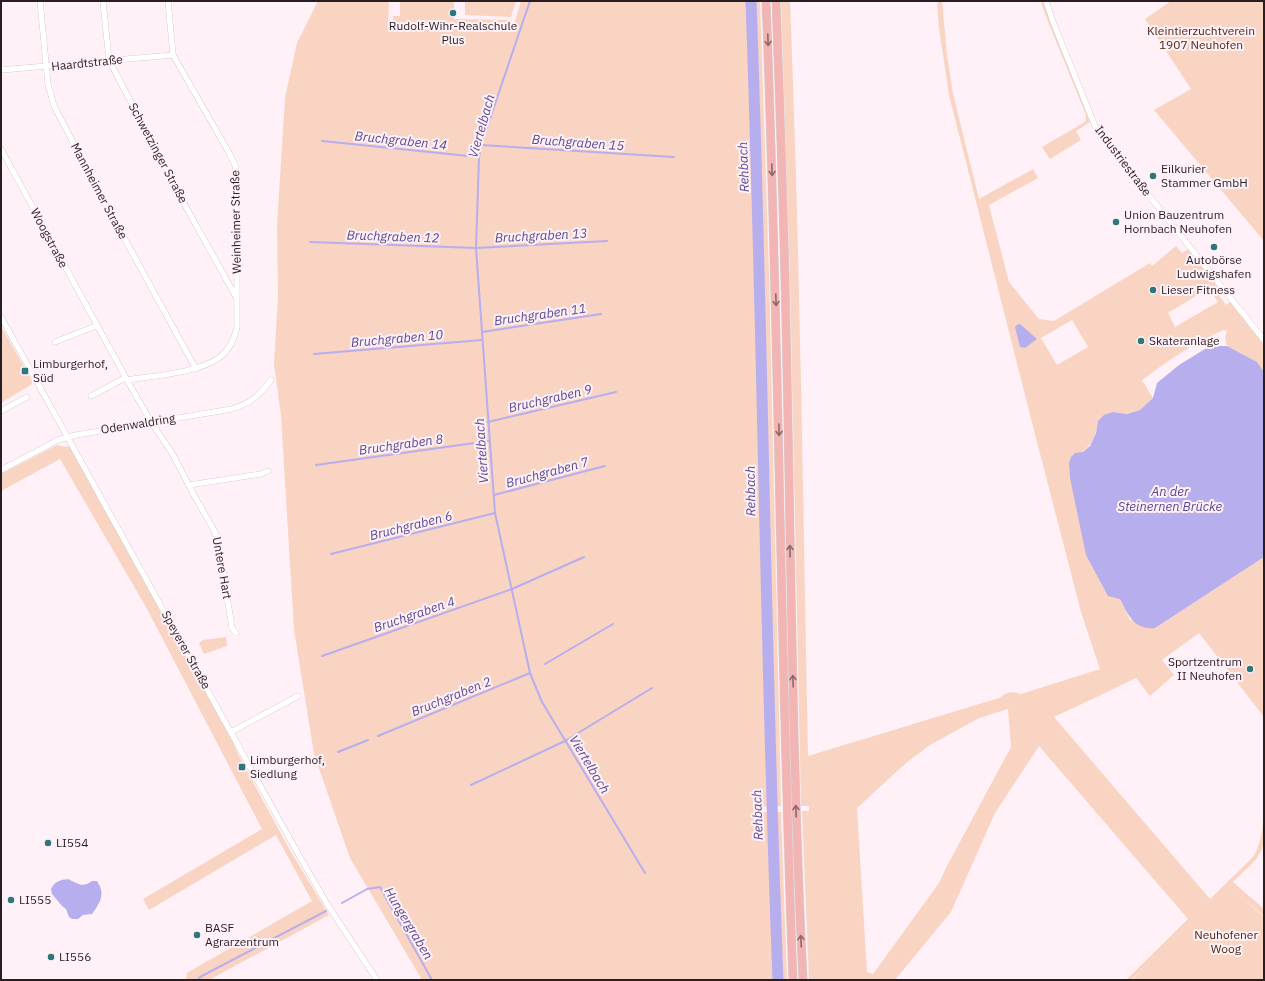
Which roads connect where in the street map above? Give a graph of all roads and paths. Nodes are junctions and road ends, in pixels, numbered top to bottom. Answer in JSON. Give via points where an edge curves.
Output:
{"nodes":[{"id":1,"x":40,"y":1,"type":"edge"},
{"id":2,"x":103,"y":1,"type":"edge"},
{"id":3,"x":168,"y":1,"type":"edge"},
{"id":4,"x":766,"y":1,"type":"edge"},
{"id":5,"x":776,"y":1,"type":"edge"},
{"id":6,"x":1046,"y":1,"type":"edge"},
{"id":7,"x":173,"y":54,"type":"junction"},
{"id":8,"x":108,"y":60,"type":"junction"},
{"id":9,"x":46,"y":67,"type":"junction"},
{"id":10,"x":1,"y":70,"type":"edge"},
{"id":11,"x":1,"y":149,"type":"edge"},
{"id":12,"x":237,"y":297,"type":"junction"},
{"id":13,"x":1,"y":316,"type":"edge"},
{"id":14,"x":96,"y":326,"type":"junction"},
{"id":15,"x":1264,"y":340,"type":"edge"},
{"id":16,"x":55,"y":342,"type":"dead end"},
{"id":17,"x":196,"y":369,"type":"junction"},
{"id":18,"x":126,"y":379,"type":"junction"},
{"id":19,"x":271,"y":380,"type":"dead end"},
{"id":20,"x":91,"y":396,"type":"dead end"},
{"id":21,"x":27,"y":397,"type":"dead end"},
{"id":22,"x":1,"y":411,"type":"edge"},
{"id":23,"x":151,"y":422,"type":"junction"},
{"id":24,"x":68,"y":437,"type":"junction"},
{"id":25,"x":1,"y":470,"type":"edge"},
{"id":26,"x":268,"y":471,"type":"dead end"},
{"id":27,"x":188,"y":485,"type":"junction"},
{"id":28,"x":236,"y":633,"type":"dead end"},
{"id":29,"x":298,"y":696,"type":"dead end"},
{"id":30,"x":232,"y":732,"type":"junction"},
{"id":31,"x":377,"y":980,"type":"edge"},
{"id":32,"x":793,"y":980,"type":"edge"},
{"id":33,"x":803,"y":980,"type":"edge"}],
"edges":[{"from":1,"to":9,"type":"street","name":"Mannheimer Straße"},
{"from":2,"to":8,"type":"street","name":"Schwetzinger Straße"},
{"from":3,"to":7,"type":"street","name":"Weinheimer Straße"},
{"from":4,"to":32,"type":"highway","one_way":true,"via":[[777,335],[786,814]]},
{"from":33,"to":5,"type":"highway","one_way":true,"via":[[798,880]]},
{"from":6,"to":15,"type":"street","name":"Industriestraße","via":[[1095,126]]},
{"from":7,"to":8,"type":"street","name":"Haardtstraße"},
{"from":7,"to":12,"type":"street","name":"Weinheimer Straße","via":[[235,165]]},
{"from":8,"to":9,"type":"street","name":"Haardtstraße"},
{"from":8,"to":12,"type":"street","name":"Schwetzinger Straße"},
{"from":9,"to":10,"type":"street","name":"Haardtstraße"},
{"from":9,"to":17,"type":"street","name":"Mannheimer Straße","via":[[54,106]]},
{"from":11,"to":14,"type":"street","name":"Woogstraße"},
{"from":12,"to":17,"type":"street","name":"Weinheimer Straße","via":[[236,328],[232,343],[220,357]]},
{"from":13,"to":24,"type":"street","name":"Speyerer Straße"},
{"from":14,"to":16,"type":"street"},
{"from":14,"to":18,"type":"street","name":"Woogstraße"},
{"from":17,"to":18,"type":"street","name":"Weinheimer Straße"},
{"from":18,"to":20,"type":"street"},
{"from":18,"to":23,"type":"street","name":"Woogstraße"},
{"from":19,"to":23,"type":"street","name":"Odenwaldring","via":[[253,400],[232,410]]},
{"from":21,"to":22,"type":"street"},
{"from":23,"to":24,"type":"street","name":"Odenwaldring"},
{"from":23,"to":27,"type":"street","name":"Untere Hart","via":[[172,453]]},
{"from":24,"to":25,"type":"street","name":"Odenwaldring"},
{"from":24,"to":30,"type":"street","name":"Speyerer Straße"},
{"from":26,"to":27,"type":"street"},
{"from":27,"to":28,"type":"street","name":"Untere Hart","via":[[215,532],[232,628]]},
{"from":29,"to":30,"type":"street"},
{"from":30,"to":31,"type":"street","name":"Speyerer Straße","via":[[314,882]]}]}
